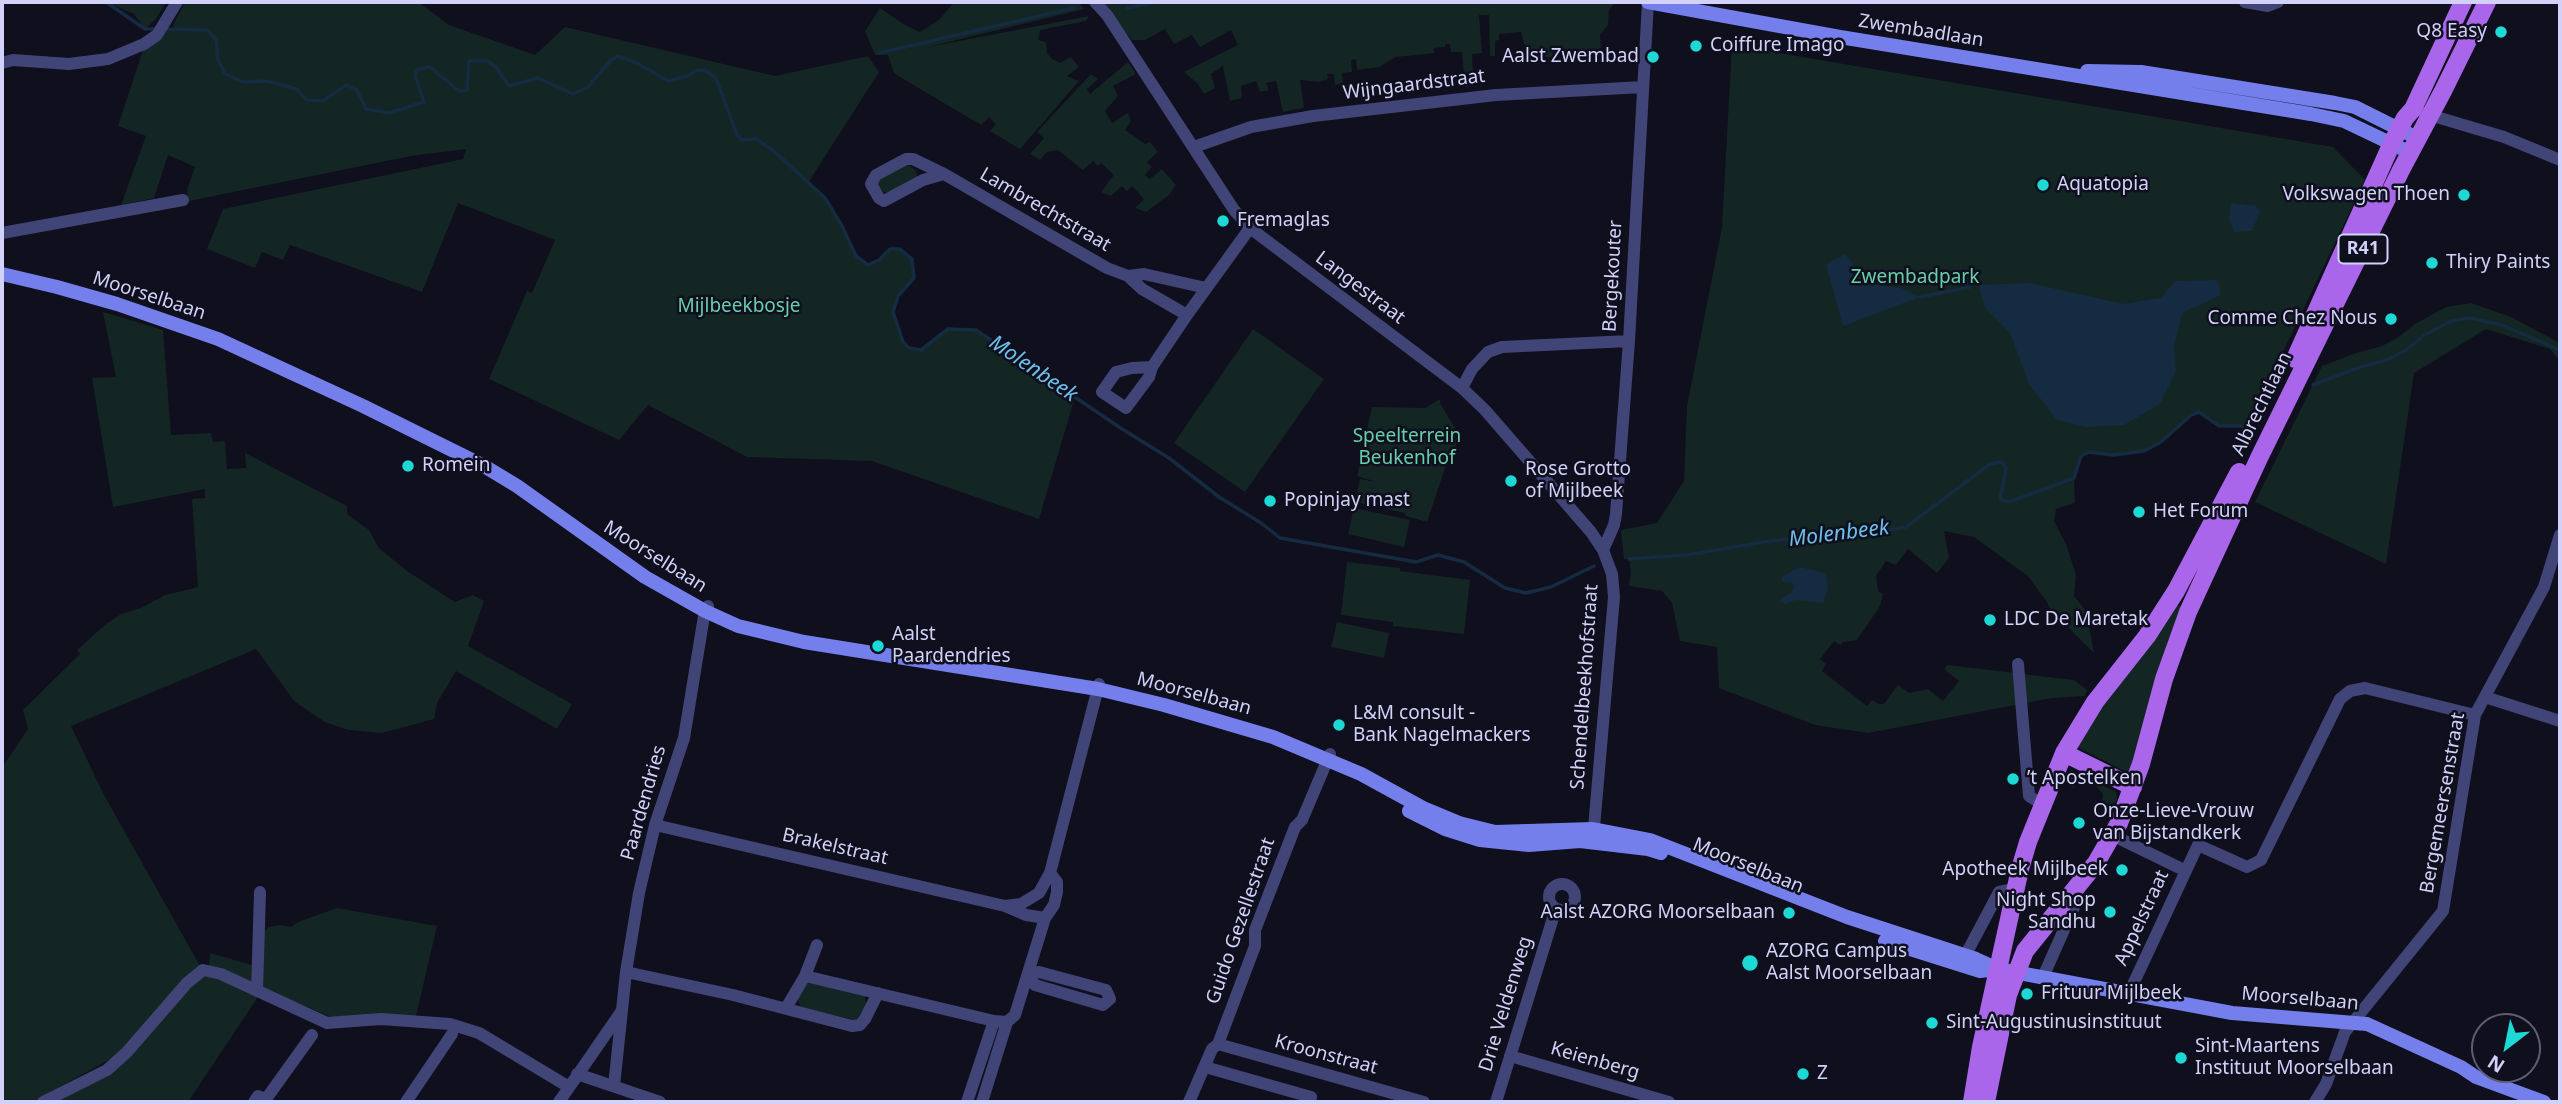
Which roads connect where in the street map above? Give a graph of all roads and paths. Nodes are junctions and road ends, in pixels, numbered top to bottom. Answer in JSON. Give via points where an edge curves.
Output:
{"nodes":[{"id":1,"x":177,"y":2,"type":"edge"},
{"id":2,"x":1096,"y":2,"type":"edge"},
{"id":3,"x":1648,"y":2,"type":"edge"},
{"id":4,"x":2245,"y":2,"type":"edge"},
{"id":5,"x":2278,"y":2,"type":"edge"},
{"id":6,"x":2463,"y":2,"type":"edge"},
{"id":7,"x":2487,"y":2,"type":"edge"},
{"id":8,"x":2,"y":63,"type":"edge"},
{"id":9,"x":2065,"y":72,"type":"junction"},
{"id":10,"x":1643,"y":87,"type":"junction"},
{"id":11,"x":2239,"y":87,"type":"junction"},
{"id":12,"x":2168,"y":92,"type":"junction"},
{"id":13,"x":2312,"y":107,"type":"junction"},
{"id":14,"x":2413,"y":109,"type":"junction"},
{"id":15,"x":2430,"y":116,"type":"junction"},
{"id":16,"x":2396,"y":136,"type":"junction"},
{"id":17,"x":2413,"y":145,"type":"junction"},
{"id":18,"x":1194,"y":147,"type":"junction"},
{"id":19,"x":2560,"y":160,"type":"edge"},
{"id":20,"x":944,"y":174,"type":"junction"},
{"id":21,"x":183,"y":200,"type":"dead end"},
{"id":22,"x":1250,"y":228,"type":"junction"},
{"id":23,"x":2,"y":233,"type":"edge"},
{"id":24,"x":2,"y":274,"type":"edge"},
{"id":25,"x":1128,"y":276,"type":"junction"},
{"id":26,"x":1206,"y":288,"type":"junction"},
{"id":27,"x":1187,"y":315,"type":"junction"},
{"id":28,"x":1629,"y":341,"type":"junction"},
{"id":29,"x":1152,"y":367,"type":"dead end"},
{"id":30,"x":1462,"y":388,"type":"junction"},
{"id":31,"x":2560,"y":536,"type":"edge"},
{"id":32,"x":1603,"y":550,"type":"junction"},
{"id":33,"x":706,"y":609,"type":"junction"},
{"id":34,"x":2018,"y":664,"type":"dead end"},
{"id":35,"x":1099,"y":686,"type":"junction"},
{"id":36,"x":2485,"y":697,"type":"junction"},
{"id":37,"x":2475,"y":715,"type":"junction"},
{"id":38,"x":2560,"y":721,"type":"edge"},
{"id":39,"x":2064,"y":753,"type":"junction"},
{"id":40,"x":1329,"y":757,"type":"junction"},
{"id":41,"x":2133,"y":787,"type":"junction"},
{"id":42,"x":2043,"y":805,"type":"junction"},
{"id":43,"x":655,"y":825,"type":"junction"},
{"id":44,"x":2112,"y":835,"type":"junction"},
{"id":45,"x":1593,"y":836,"type":"junction"},
{"id":46,"x":2186,"y":871,"type":"junction"},
{"id":47,"x":1050,"y":873,"type":"junction"},
{"id":48,"x":2015,"y":891,"type":"junction"},
{"id":49,"x":260,"y":892,"type":"dead end"},
{"id":50,"x":2071,"y":893,"type":"junction"},
{"id":51,"x":1005,"y":906,"type":"junction"},
{"id":52,"x":1556,"y":912,"type":"dead end"},
{"id":53,"x":1045,"y":918,"type":"junction"},
{"id":54,"x":817,"y":945,"type":"dead end"},
{"id":55,"x":1965,"y":956,"type":"junction"},
{"id":56,"x":1998,"y":969,"type":"junction"},
{"id":57,"x":626,"y":972,"type":"junction"},
{"id":58,"x":2017,"y":972,"type":"junction"},
{"id":59,"x":1028,"y":975,"type":"junction"},
{"id":60,"x":805,"y":976,"type":"junction"},
{"id":61,"x":2043,"y":977,"type":"junction"},
{"id":62,"x":257,"y":991,"type":"junction"},
{"id":63,"x":878,"y":993,"type":"junction"},
{"id":64,"x":2129,"y":993,"type":"junction"},
{"id":65,"x":786,"y":1008,"type":"junction"},
{"id":66,"x":621,"y":1012,"type":"junction"},
{"id":67,"x":1001,"y":1021,"type":"junction"},
{"id":68,"x":2352,"y":1023,"type":"junction"},
{"id":69,"x":452,"y":1034,"type":"dead end"},
{"id":70,"x":312,"y":1035,"type":"dead end"},
{"id":71,"x":1217,"y":1044,"type":"junction"},
{"id":72,"x":1510,"y":1056,"type":"junction"},
{"id":73,"x":1205,"y":1067,"type":"junction"},
{"id":74,"x":1318,"y":1073,"type":"junction"},
{"id":75,"x":577,"y":1074,"type":"junction"},
{"id":76,"x":614,"y":1086,"type":"junction"},
{"id":77,"x":569,"y":1087,"type":"junction"},
{"id":78,"x":1310,"y":1100,"type":"edge"},
{"id":79,"x":264,"y":1101,"type":"edge"},
{"id":80,"x":43,"y":1102,"type":"edge"},
{"id":81,"x":406,"y":1102,"type":"edge"},
{"id":82,"x":559,"y":1102,"type":"edge"},
{"id":83,"x":660,"y":1102,"type":"edge"},
{"id":84,"x":967,"y":1102,"type":"edge"},
{"id":85,"x":982,"y":1102,"type":"edge"},
{"id":86,"x":1189,"y":1102,"type":"edge"},
{"id":87,"x":1424,"y":1102,"type":"edge"},
{"id":88,"x":1496,"y":1102,"type":"edge"},
{"id":89,"x":1669,"y":1102,"type":"edge"},
{"id":90,"x":1972,"y":1102,"type":"edge"},
{"id":91,"x":1986,"y":1102,"type":"edge"},
{"id":92,"x":2315,"y":1102,"type":"edge"},
{"id":93,"x":2544,"y":1102,"type":"edge"}],
"edges":[{"from":1,"to":8,"type":"street","via":[[157,35],[108,59],[69,64]]},
{"from":2,"to":18,"type":"street","name":"Langestraat"},
{"from":3,"to":9,"type":"main road","name":"Zwembadlaan"},
{"from":3,"to":10,"type":"street","name":"Bergekouter"},
{"from":4,"to":5,"type":"street","via":[[2268,6]]},
{"from":6,"to":14,"type":"main road","name":"Albrechtlaan","number":"R41"},
{"from":7,"to":15,"type":"main road","name":"Albrechtlaan","number":"R41"},
{"from":9,"to":11,"type":"main road","name":"Zwembadlaan","via":[[2141,72]]},
{"from":9,"to":12,"type":"main road","name":"Zwembadlaan"},
{"from":10,"to":18,"type":"street","name":"Wijngaardstraat","via":[[1496,95],[1313,116],[1251,127]]},
{"from":10,"to":28,"type":"street","name":"Bergekouter"},
{"from":11,"to":12,"type":"main road","via":[[2231,91],[2170,82]]},
{"from":11,"to":13,"type":"main road","name":"Zwembadlaan"},
{"from":12,"to":13,"type":"main road","name":"Zwembadlaan"},
{"from":13,"to":16,"type":"main road","name":"Zwembadlaan","via":[[2355,107]]},
{"from":14,"to":15,"type":"street"},
{"from":14,"to":16,"type":"main road","name":"Albrechtlaan","number":"R41"},
{"from":15,"to":17,"type":"main road","name":"Albrechtlaan","number":"R41"},
{"from":15,"to":19,"type":"street","via":[[2504,137]]},
{"from":16,"to":17,"type":"main road","name":"Zwembadlaan"},
{"from":16,"to":39,"type":"main road","name":"Albrechtlaan","number":"R41","via":[[2224,503],[2176,591],[2095,702]]},
{"from":17,"to":41,"type":"main road","name":"Albrechtlaan","number":"R41","via":[[2188,612]]},
{"from":18,"to":22,"type":"street","name":"Langestraat"},
{"from":20,"to":20,"type":"street","name":"Lambrechtstraat","via":[[906,159],[876,176],[872,184],[884,201]]},
{"from":20,"to":25,"type":"street","name":"Lambrechtstraat"},
{"from":21,"to":23,"type":"street"},
{"from":22,"to":26,"type":"street"},
{"from":22,"to":30,"type":"street","name":"Langestraat"},
{"from":24,"to":33,"type":"main road","name":"Moorselbaan","via":[[94,298],[218,340],[363,406],[484,466],[645,578]]},
{"from":25,"to":26,"type":"street","name":"Lambrechtstraat","via":[[1144,274]]},
{"from":25,"to":27,"type":"street","name":"Lambrechtstraat"},
{"from":26,"to":27,"type":"street"},
{"from":27,"to":29,"type":"street"},
{"from":28,"to":30,"type":"street","via":[[1502,346],[1488,352]]},
{"from":28,"to":32,"type":"street","name":"Bergekouter","via":[[1614,525]]},
{"from":30,"to":32,"type":"street","name":"Langestraat"},
{"from":31,"to":36,"type":"street","name":"Bergemeersenstraat","via":[[2544,587]]},
{"from":32,"to":45,"type":"street","name":"Schendelbeekhofstraat","via":[[1614,597]]},
{"from":33,"to":35,"type":"main road","name":"Moorselbaan","via":[[737,626],[770,635]]},
{"from":33,"to":43,"type":"street","name":"Paardendries","via":[[684,738]]},
{"from":34,"to":42,"type":"street","via":[[2029,796]]},
{"from":35,"to":40,"type":"main road","name":"Moorselbaan","via":[[1234,724]]},
{"from":35,"to":47,"type":"street"},
{"from":36,"to":37,"type":"street","name":"Bergemeersenstraat"},
{"from":36,"to":38,"type":"street"},
{"from":37,"to":46,"type":"street","name":"Appelstraat","via":[[2365,688],[2350,691],[2340,699],[2261,860],[2247,867],[2198,845]]},
{"from":37,"to":68,"type":"street","name":"Bergemeersenstraat","via":[[2443,911]]},
{"from":39,"to":41,"type":"main road"},
{"from":39,"to":42,"type":"main road","number":"R41"},
{"from":40,"to":45,"type":"main road","name":"Moorselbaan","via":[[1359,777],[1436,814],[1479,829]]},
{"from":40,"to":71,"type":"street","name":"Guido Gezellestraat","via":[[1295,827]]},
{"from":41,"to":44,"type":"main road","number":"R41"},
{"from":42,"to":48,"type":"main road","number":"R41"},
{"from":43,"to":51,"type":"street","name":"Brakelstraat"},
{"from":43,"to":57,"type":"street","name":"Paardendries"},
{"from":44,"to":46,"type":"street"},
{"from":44,"to":50,"type":"main road","number":"R41"},
{"from":45,"to":55,"type":"main road","name":"Moorselbaan","via":[[1650,840],[1871,926]]},
{"from":45,"to":56,"type":"main road","name":"Moorselbaan","via":[[1647,849],[1906,948],[1980,971]]},
{"from":46,"to":64,"type":"street","name":"Appelstraat"},
{"from":47,"to":51,"type":"street","via":[[1032,899]]},
{"from":47,"to":53,"type":"street","via":[[1058,892]]},
{"from":48,"to":55,"type":"street","via":[[1999,892]]},
{"from":48,"to":56,"type":"main road","number":"R41"},
{"from":49,"to":62,"type":"street"},
{"from":50,"to":58,"type":"main road","number":"R41","via":[[2025,951]]},
{"from":50,"to":61,"type":"street","via":[[2075,905]]},
{"from":51,"to":53,"type":"street","name":"Brakelstraat"},
{"from":52,"to":72,"type":"street","name":"Drie Veldenweg"},
{"from":53,"to":59,"type":"street"},
{"from":54,"to":60,"type":"street"},
{"from":55,"to":56,"type":"main road","name":"Moorselbaan"},
{"from":56,"to":58,"type":"main road","name":"Moorselbaan"},
{"from":56,"to":90,"type":"main road","number":"R41"},
{"from":57,"to":65,"type":"street"},
{"from":57,"to":66,"type":"street","name":"Paardendries"},
{"from":58,"to":61,"type":"main road","name":"Moorselbaan"},
{"from":58,"to":91,"type":"main road","number":"R41"},
{"from":59,"to":59,"type":"street","via":[[1035,985],[1103,1005],[1110,999],[1105,990],[1039,972]]},
{"from":59,"to":67,"type":"street","via":[[1015,1015]]},
{"from":60,"to":63,"type":"street"},
{"from":60,"to":65,"type":"street"},
{"from":61,"to":64,"type":"main road","name":"Moorselbaan"},
{"from":62,"to":77,"type":"street","via":[[327,1023],[381,1019],[450,1024],[479,1033]]},
{"from":62,"to":80,"type":"street","via":[[203,970],[107,1070]]},
{"from":63,"to":65,"type":"street","via":[[860,1025]]},
{"from":63,"to":67,"type":"street"},
{"from":64,"to":68,"type":"main road","name":"Moorselbaan","via":[[2232,1013]]},
{"from":66,"to":75,"type":"street","name":"Paardendries"},
{"from":66,"to":76,"type":"street","name":"Paardendries"},
{"from":67,"to":84,"type":"street"},
{"from":67,"to":85,"type":"street"},
{"from":68,"to":92,"type":"street","name":"Bergemeersenstraat"},
{"from":68,"to":93,"type":"main road","name":"Moorselbaan","via":[[2372,1026],[2476,1077]]},
{"from":69,"to":81,"type":"street"},
{"from":70,"to":79,"type":"street"},
{"from":71,"to":73,"type":"street","name":"Guido Gezellestraat"},
{"from":71,"to":74,"type":"street","name":"Kroonstraat"},
{"from":72,"to":88,"type":"street","name":"Drie Veldenweg"},
{"from":72,"to":89,"type":"street","name":"Keienberg"},
{"from":73,"to":78,"type":"street"},
{"from":73,"to":86,"type":"street","name":"Guido Gezellestraat"},
{"from":74,"to":78,"type":"street"},
{"from":74,"to":87,"type":"street","name":"Kroonstraat"},
{"from":75,"to":76,"type":"street"},
{"from":75,"to":77,"type":"street","name":"Paardendries"},
{"from":76,"to":83,"type":"street"},
{"from":77,"to":82,"type":"street","name":"Paardendries"}]}
